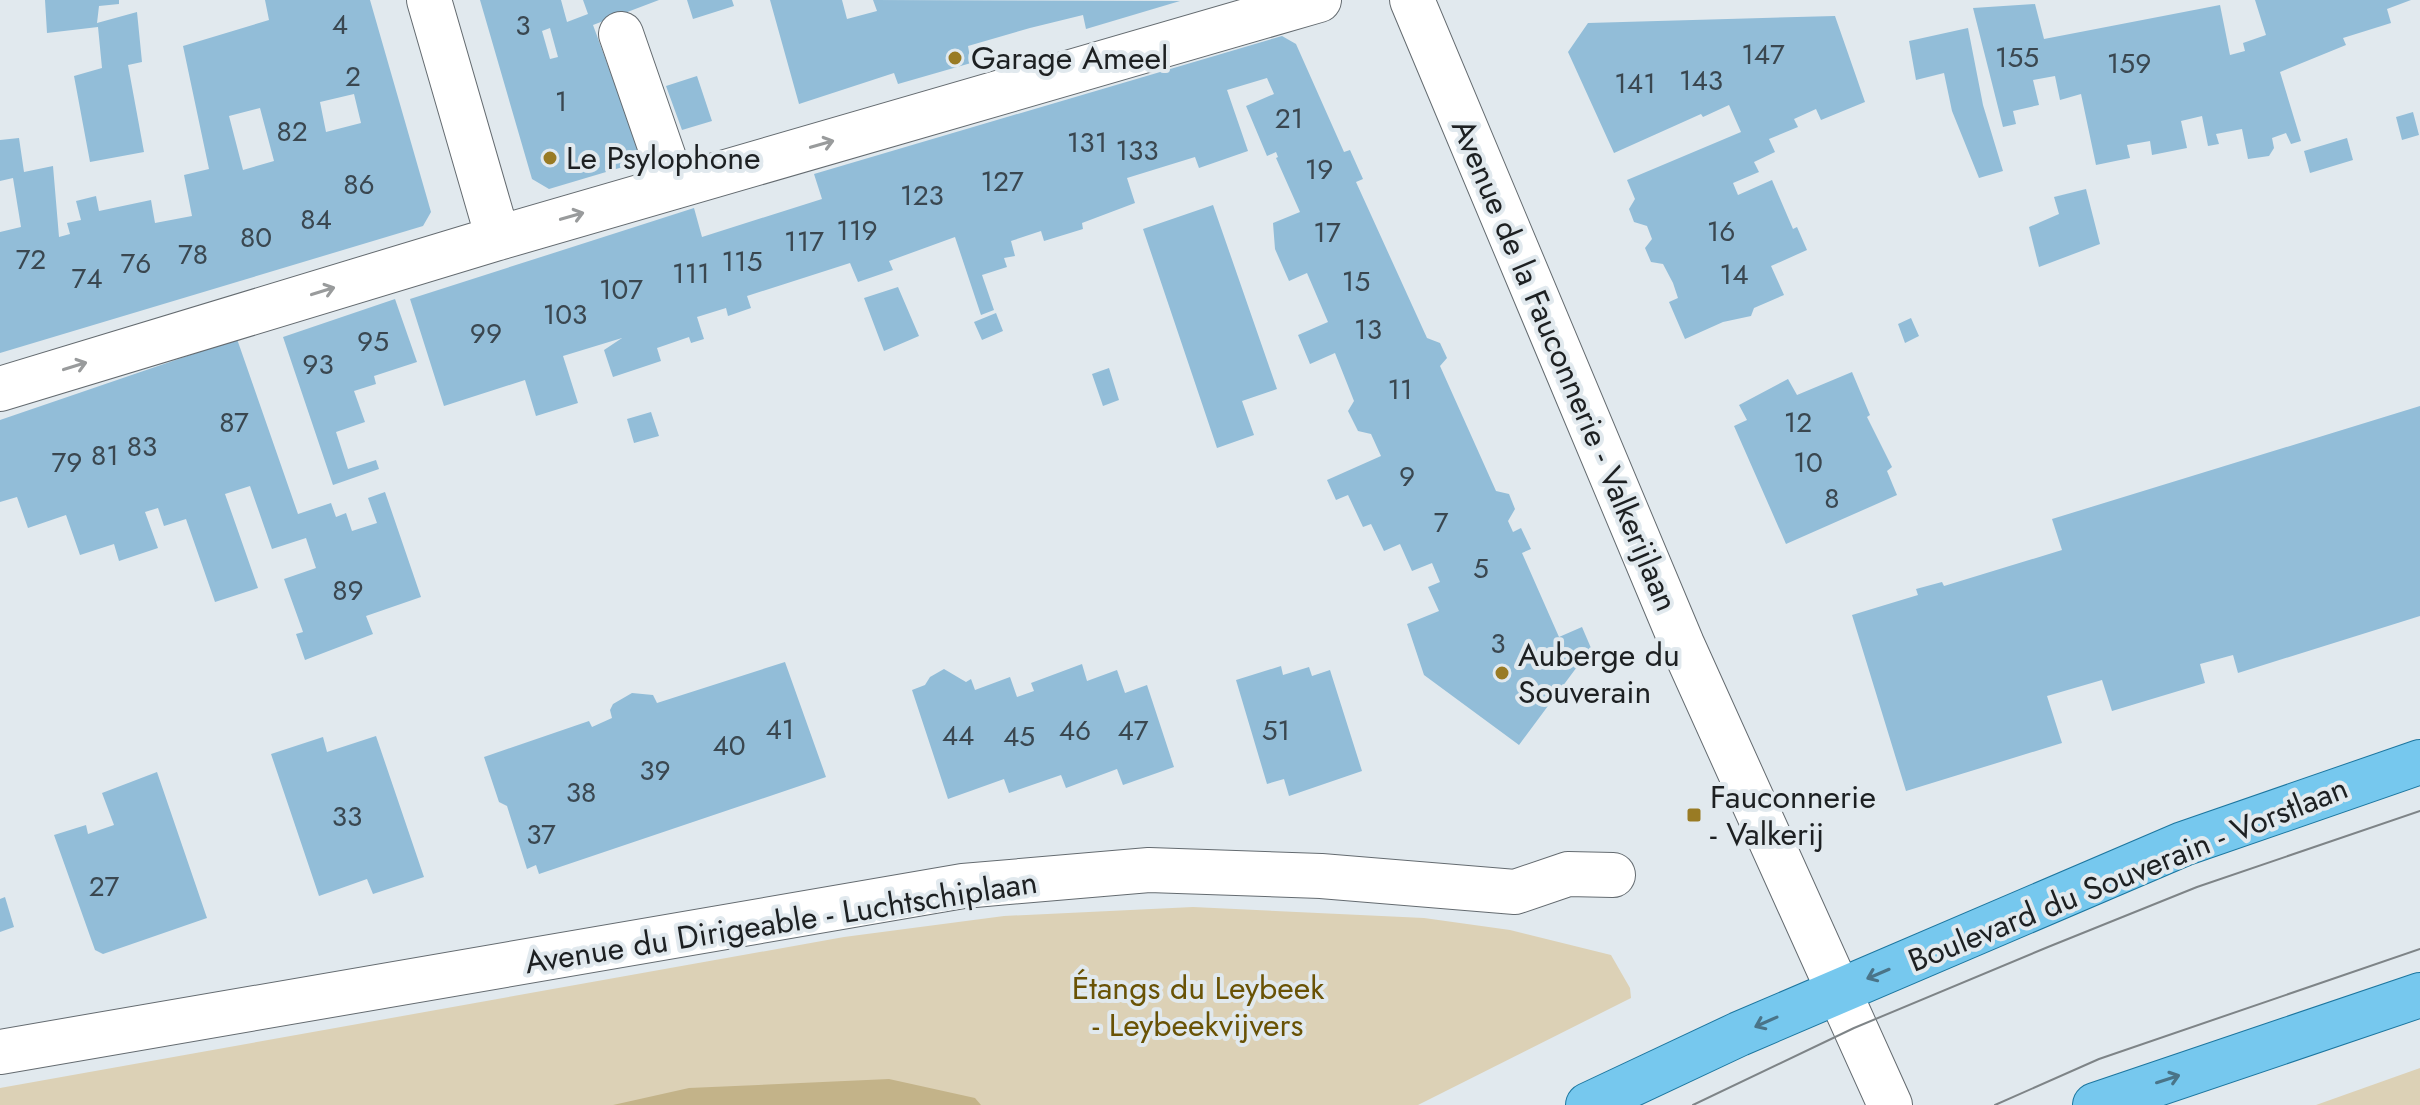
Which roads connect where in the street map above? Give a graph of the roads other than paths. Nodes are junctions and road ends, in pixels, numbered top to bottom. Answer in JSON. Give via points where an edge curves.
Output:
{"nodes":[{"id":1,"x":429,"y":0,"type":"edge"},
{"id":2,"x":1319,"y":0,"type":"edge"},
{"id":3,"x":1412,"y":0,"type":"edge"},
{"id":4,"x":621,"y":34,"type":"dead end"},
{"id":5,"x":674,"y":187,"type":"junction"},
{"id":6,"x":498,"y":238,"type":"junction"},
{"id":7,"x":0,"y":389,"type":"edge"},
{"id":8,"x":2420,"y":762,"type":"edge"},
{"id":9,"x":1613,"y":875,"type":"dead end"},
{"id":10,"x":1838,"y":991,"type":"junction"},
{"id":11,"x":2420,"y":995,"type":"edge"},
{"id":12,"x":0,"y":1052,"type":"edge"},
{"id":13,"x":1588,"y":1105,"type":"edge"},
{"id":14,"x":1890,"y":1105,"type":"edge"},
{"id":15,"x":2095,"y":1105,"type":"edge"}],
"edges":[{"from":1,"to":6,"type":"street"},
{"from":5,"to":2,"type":"street","one_way":true},
{"from":3,"to":10,"type":"street","name":"Avenue de la Fauconnerie - Valkerijlaan","via":[[1682,644]]},
{"from":4,"to":5,"type":"street"},
{"from":6,"to":5,"type":"street","one_way":true},
{"from":7,"to":6,"type":"street","one_way":true},
{"from":8,"to":10,"type":"main road","name":"Boulevard du Souverain - Vorstlaan","one_way":true,"via":[[2183,844]]},
{"from":9,"to":12,"type":"street","name":"Avenue du Dirigeable - Luchtschiplaan","via":[[1568,874],[1515,892],[1321,876],[1149,870],[963,886]]},
{"from":10,"to":13,"type":"main road","name":"Boulevard du Souverain - Vorstlaan","one_way":true},
{"from":10,"to":14,"type":"street"},
{"from":15,"to":11,"type":"main road","one_way":true}]}
